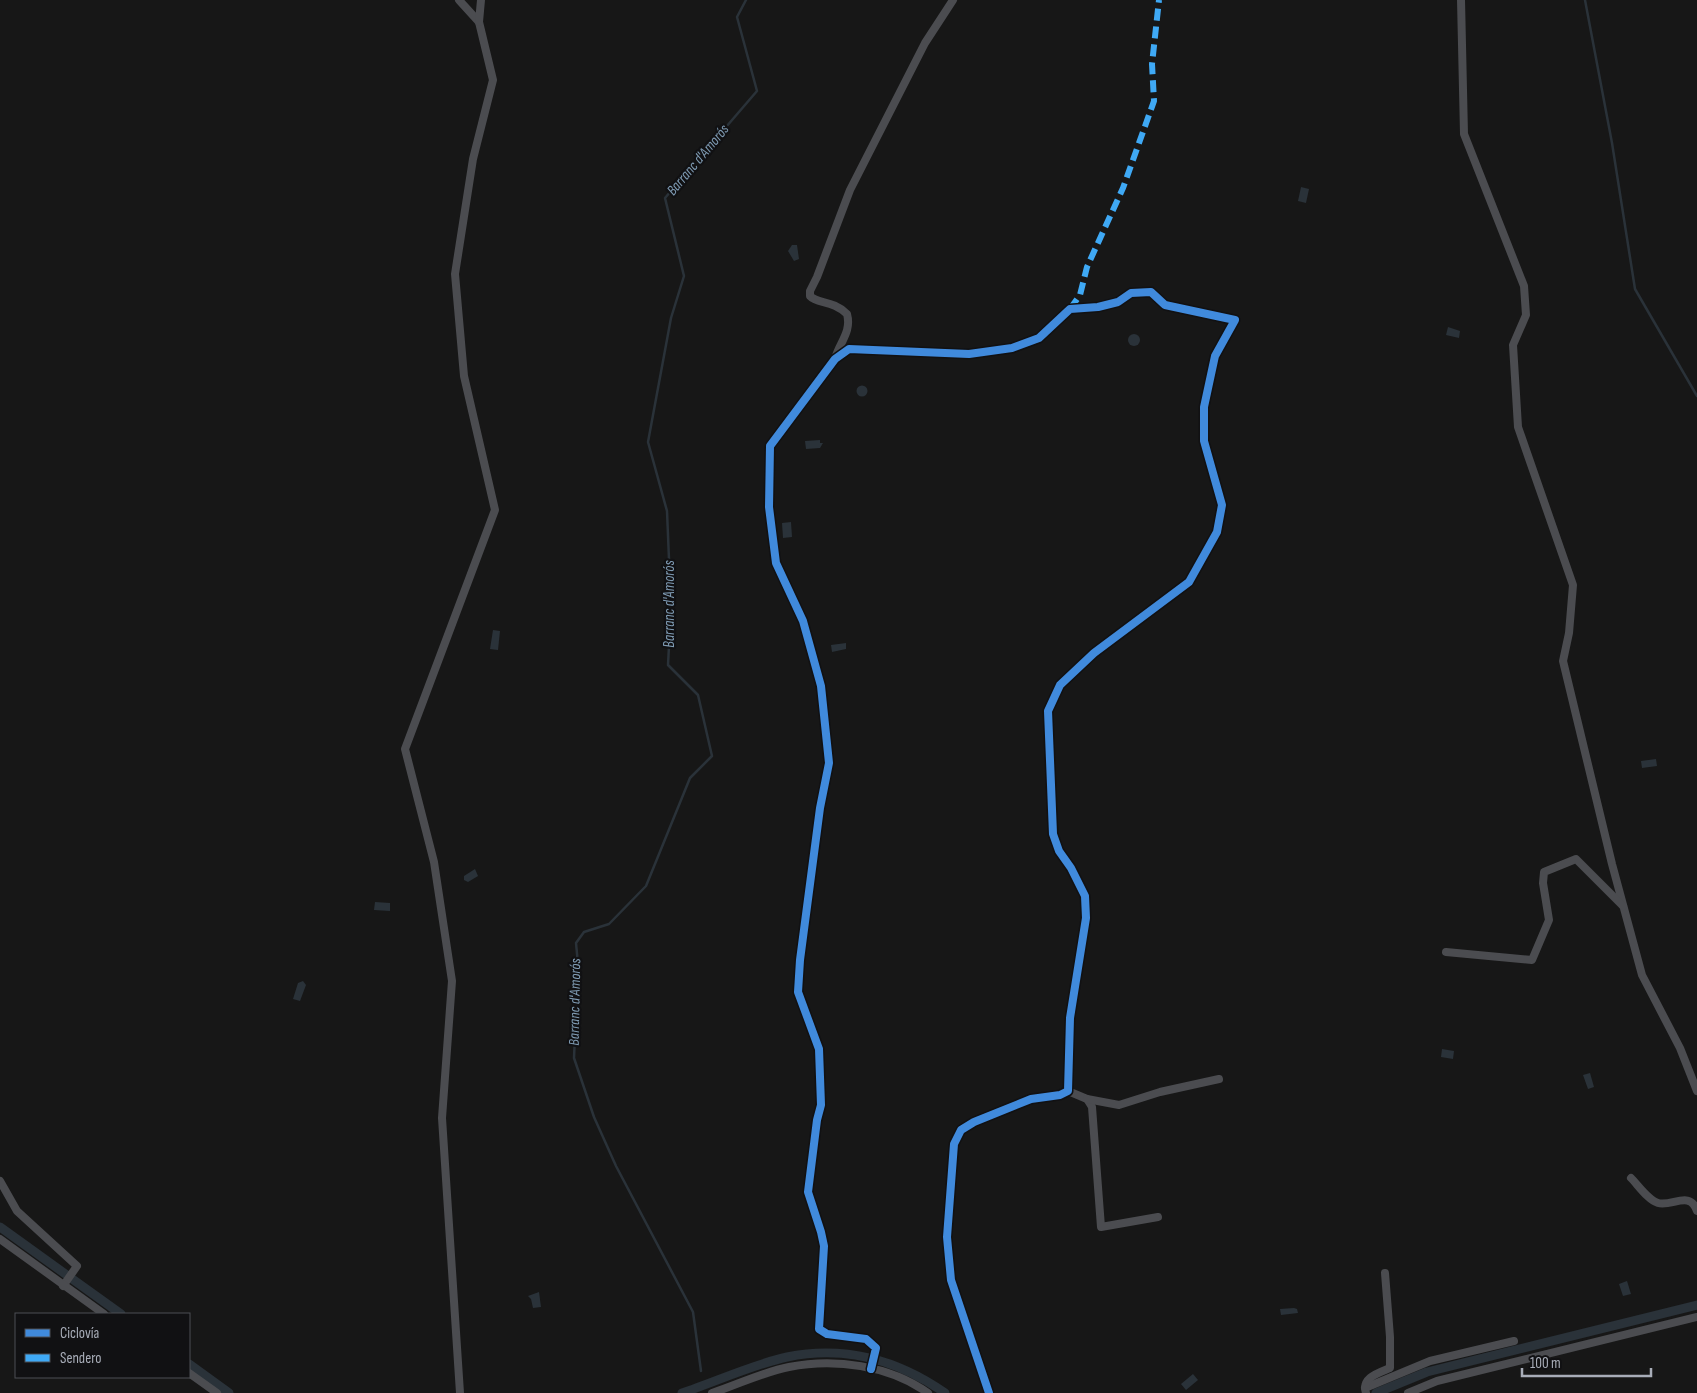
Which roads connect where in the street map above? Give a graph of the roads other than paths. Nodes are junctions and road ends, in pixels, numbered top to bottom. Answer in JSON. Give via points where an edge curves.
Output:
{"nodes":[{"id":1,"x":459,"y":0,"type":"edge"},
{"id":2,"x":481,"y":0,"type":"edge"},
{"id":3,"x":953,"y":0,"type":"edge"},
{"id":4,"x":1460,"y":0,"type":"edge"},
{"id":5,"x":479,"y":22,"type":"junction"},
{"id":6,"x":835,"y":359,"type":"junction"},
{"id":7,"x":1624,"y":908,"type":"junction"},
{"id":8,"x":1446,"y":952,"type":"dead end"},
{"id":9,"x":1219,"y":1079,"type":"dead end"},
{"id":10,"x":1068,"y":1091,"type":"junction"},
{"id":11,"x":1697,"y":1091,"type":"edge"},
{"id":12,"x":1087,"y":1099,"type":"junction"},
{"id":13,"x":1631,"y":1178,"type":"dead end"},
{"id":14,"x":0,"y":1181,"type":"edge"},
{"id":15,"x":1697,"y":1211,"type":"edge"},
{"id":16,"x":1158,"y":1217,"type":"dead end"},
{"id":17,"x":0,"y":1239,"type":"edge"},
{"id":18,"x":1384,"y":1273,"type":"dead end"},
{"id":19,"x":63,"y":1286,"type":"junction"},
{"id":20,"x":103,"y":1313,"type":"edge"},
{"id":21,"x":1697,"y":1317,"type":"edge"},
{"id":22,"x":1514,"y":1341,"type":"dead end"},
{"id":23,"x":871,"y":1369,"type":"junction"},
{"id":24,"x":190,"y":1375,"type":"edge"},
{"id":25,"x":1365,"y":1390,"type":"edge"},
{"id":26,"x":217,"y":1393,"type":"edge"},
{"id":27,"x":460,"y":1393,"type":"edge"},
{"id":28,"x":712,"y":1393,"type":"edge"},
{"id":29,"x":928,"y":1393,"type":"edge"},
{"id":30,"x":989,"y":1393,"type":"edge"},
{"id":31,"x":1408,"y":1393,"type":"edge"}],
"edges":[{"from":1,"to":5,"type":"street"},
{"from":2,"to":5,"type":"street"},
{"from":3,"to":6,"type":"street","via":[[925,42],[850,190],[810,291],[812,299],[832,303],[847,314],[847,334]]},
{"from":4,"to":7,"type":"street","via":[[1464,134],[1524,286],[1526,315],[1513,345],[1518,427],[1573,585],[1563,661]]},
{"from":5,"to":27,"type":"street","via":[[493,80],[473,159],[455,274],[464,376],[495,510],[405,749],[434,862],[452,981],[442,1118]]},
{"from":6,"to":10,"type":"street","via":[[854,348],[969,354],[1012,348],[1039,338],[1070,309],[1111,304],[1131,293],[1151,292],[1165,305],[1235,320],[1215,356],[1204,407],[1204,441],[1222,505],[1217,532],[1189,582],[1094,653],[1060,685],[1048,711],[1053,834],[1085,896],[1086,910],[1070,1018]]},
{"from":6,"to":23,"type":"street","via":[[770,446],[769,507],[776,563],[804,621],[821,686],[829,763],[820,808],[798,992],[818,1049],[821,1105],[816,1120],[808,1192],[824,1246],[819,1329],[827,1334],[866,1339],[876,1348]]},
{"from":7,"to":8,"type":"street","via":[[1576,859],[1544,872],[1549,920],[1532,960]]},
{"from":7,"to":11,"type":"street","via":[[1642,975],[1680,1048]]},
{"from":9,"to":12,"type":"street","via":[[1119,1105]]},
{"from":10,"to":12,"type":"street"},
{"from":10,"to":30,"type":"street","via":[[1031,1099],[974,1122],[961,1130],[954,1144],[947,1237],[951,1280]]},
{"from":12,"to":16,"type":"street","via":[[1092,1107],[1101,1227]]},
{"from":13,"to":15,"type":"street","via":[[1655,1201],[1664,1204],[1688,1200]]},
{"from":14,"to":19,"type":"street","via":[[17,1211],[77,1266]]},
{"from":17,"to":19,"type":"street"},
{"from":18,"to":25,"type":"street","via":[[1390,1368],[1367,1380]]},
{"from":19,"to":20,"type":"street"},
{"from":21,"to":31,"type":"street","via":[[1437,1380]]},
{"from":22,"to":25,"type":"street","via":[[1430,1361]]},
{"from":23,"to":28,"type":"street","via":[[828,1362],[787,1367]]},
{"from":23,"to":29,"type":"street","via":[[885,1372]]},
{"from":24,"to":26,"type":"street"}]}
